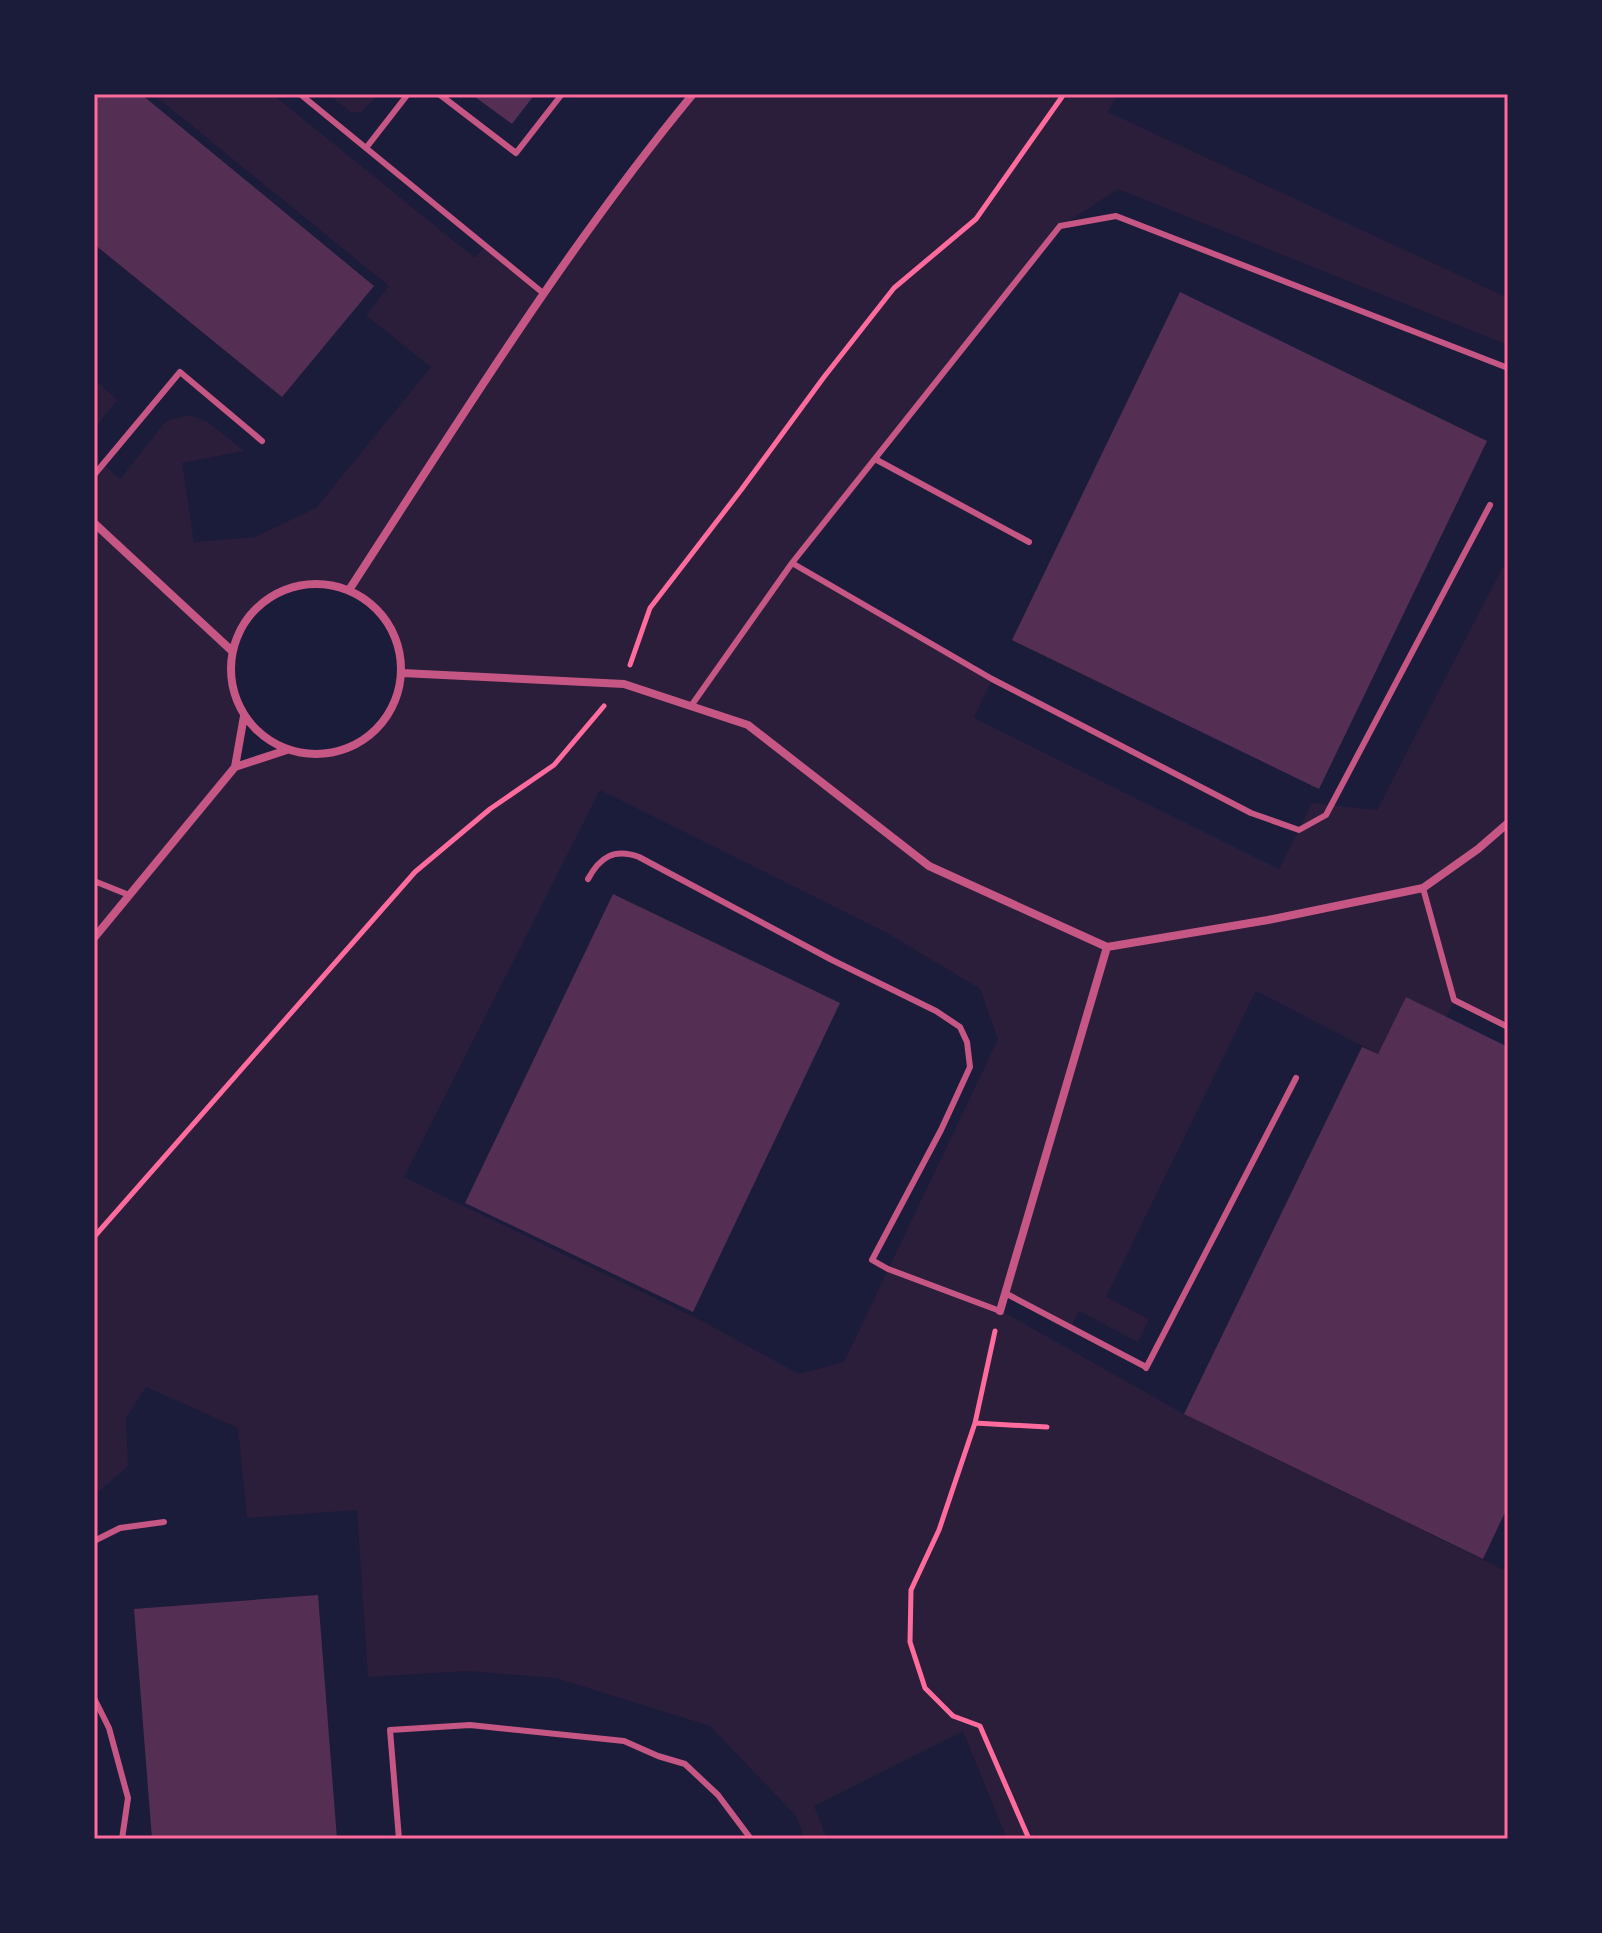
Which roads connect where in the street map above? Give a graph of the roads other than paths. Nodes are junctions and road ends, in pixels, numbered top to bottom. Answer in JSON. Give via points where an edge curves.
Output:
{"nodes":[{"id":1,"x":300,"y":94,"type":"edge"},
{"id":2,"x":408,"y":94,"type":"edge"},
{"id":3,"x":439,"y":94,"type":"edge"},
{"id":4,"x":562,"y":94,"type":"edge"},
{"id":5,"x":693,"y":94,"type":"edge"},
{"id":6,"x":366,"y":148,"type":"junction"},
{"id":7,"x":543,"y":293,"type":"junction"},
{"id":8,"x":1508,"y":368,"type":"edge"},
{"id":9,"x":262,"y":441,"type":"dead end"},
{"id":10,"x":875,"y":459,"type":"junction"},
{"id":11,"x":94,"y":475,"type":"edge"},
{"id":12,"x":1490,"y":505,"type":"dead end"},
{"id":13,"x":94,"y":523,"type":"edge"},
{"id":14,"x":1029,"y":542,"type":"dead end"},
{"id":15,"x":792,"y":563,"type":"junction"},
{"id":16,"x":349,"y":590,"type":"junction"},
{"id":17,"x":232,"y":651,"type":"junction"},
{"id":18,"x":402,"y":673,"type":"junction"},
{"id":19,"x":691,"y":706,"type":"junction"},
{"id":20,"x":244,"y":716,"type":"junction"},
{"id":21,"x":287,"y":750,"type":"junction"},
{"id":22,"x":235,"y":767,"type":"junction"},
{"id":23,"x":1508,"y":823,"type":"edge"},
{"id":24,"x":588,"y":879,"type":"dead end"},
{"id":25,"x":94,"y":881,"type":"edge"},
{"id":26,"x":1423,"y":888,"type":"junction"},
{"id":27,"x":129,"y":895,"type":"junction"},
{"id":28,"x":94,"y":938,"type":"edge"},
{"id":29,"x":1107,"y":947,"type":"junction"},
{"id":30,"x":1508,"y":1027,"type":"edge"},
{"id":31,"x":1296,"y":1078,"type":"dead end"},
{"id":32,"x":1005,"y":1293,"type":"junction"},
{"id":33,"x":1000,"y":1311,"type":"joint"},
{"id":34,"x":1165,"y":1327,"type":"dead end"},
{"id":35,"x":1146,"y":1368,"type":"junction"},
{"id":36,"x":164,"y":1522,"type":"dead end"},
{"id":37,"x":94,"y":1541,"type":"edge"},
{"id":38,"x":94,"y":1698,"type":"edge"},
{"id":39,"x":122,"y":1839,"type":"edge"},
{"id":40,"x":399,"y":1839,"type":"edge"},
{"id":41,"x":751,"y":1839,"type":"edge"}],
"edges":[{"from":1,"to":6,"type":"lane"},
{"from":2,"to":6,"type":"lane"},
{"from":3,"to":4,"type":"lane","via":[[516,153]]},
{"from":5,"to":7,"type":"street"},
{"from":6,"to":7,"type":"lane"},
{"from":7,"to":16,"type":"street"},
{"from":8,"to":10,"type":"lane","via":[[1116,216],[1060,226]]},
{"from":9,"to":11,"type":"lane","via":[[180,372]]},
{"from":10,"to":14,"type":"lane"},
{"from":10,"to":15,"type":"lane"},
{"from":12,"to":15,"type":"lane","via":[[1326,815],[1299,830],[1251,813],[1006,686]]},
{"from":13,"to":17,"type":"street"},
{"from":15,"to":19,"type":"lane"},
{"from":16,"to":17,"type":"street","via":[[309,583],[262,602],[243,624]]},
{"from":16,"to":18,"type":"street","via":[[374,606],[390,626]]},
{"from":17,"to":20,"type":"street","via":[[232,688]]},
{"from":18,"to":19,"type":"street","via":[[624,684]]},
{"from":18,"to":21,"type":"street","via":[[388,716],[369,737],[345,750],[316,756]]},
{"from":19,"to":29,"type":"street","via":[[748,725],[929,866]]},
{"from":20,"to":21,"type":"street","via":[[260,735]]},
{"from":20,"to":22,"type":"street"},
{"from":21,"to":22,"type":"street"},
{"from":22,"to":27,"type":"street"},
{"from":23,"to":26,"type":"street"},
{"from":24,"to":33,"type":"lane","via":[[610,856],[625,852],[639,857],[960,1027],[970,1067],[872,1260]]},
{"from":25,"to":27,"type":"lane"},
{"from":26,"to":29,"type":"street"},
{"from":26,"to":30,"type":"lane","via":[[1454,1000]]},
{"from":27,"to":28,"type":"street"},
{"from":29,"to":32,"type":"street"},
{"from":31,"to":35,"type":"lane"},
{"from":32,"to":33,"type":"street"},
{"from":32,"to":35,"type":"lane"},
{"from":34,"to":35,"type":"lane"},
{"from":36,"to":37,"type":"lane","via":[[120,1528]]},
{"from":38,"to":39,"type":"lane","via":[[109,1728],[128,1798]]},
{"from":40,"to":41,"type":"lane","via":[[390,1730],[470,1725],[624,1741],[685,1764],[718,1795]]}]}
